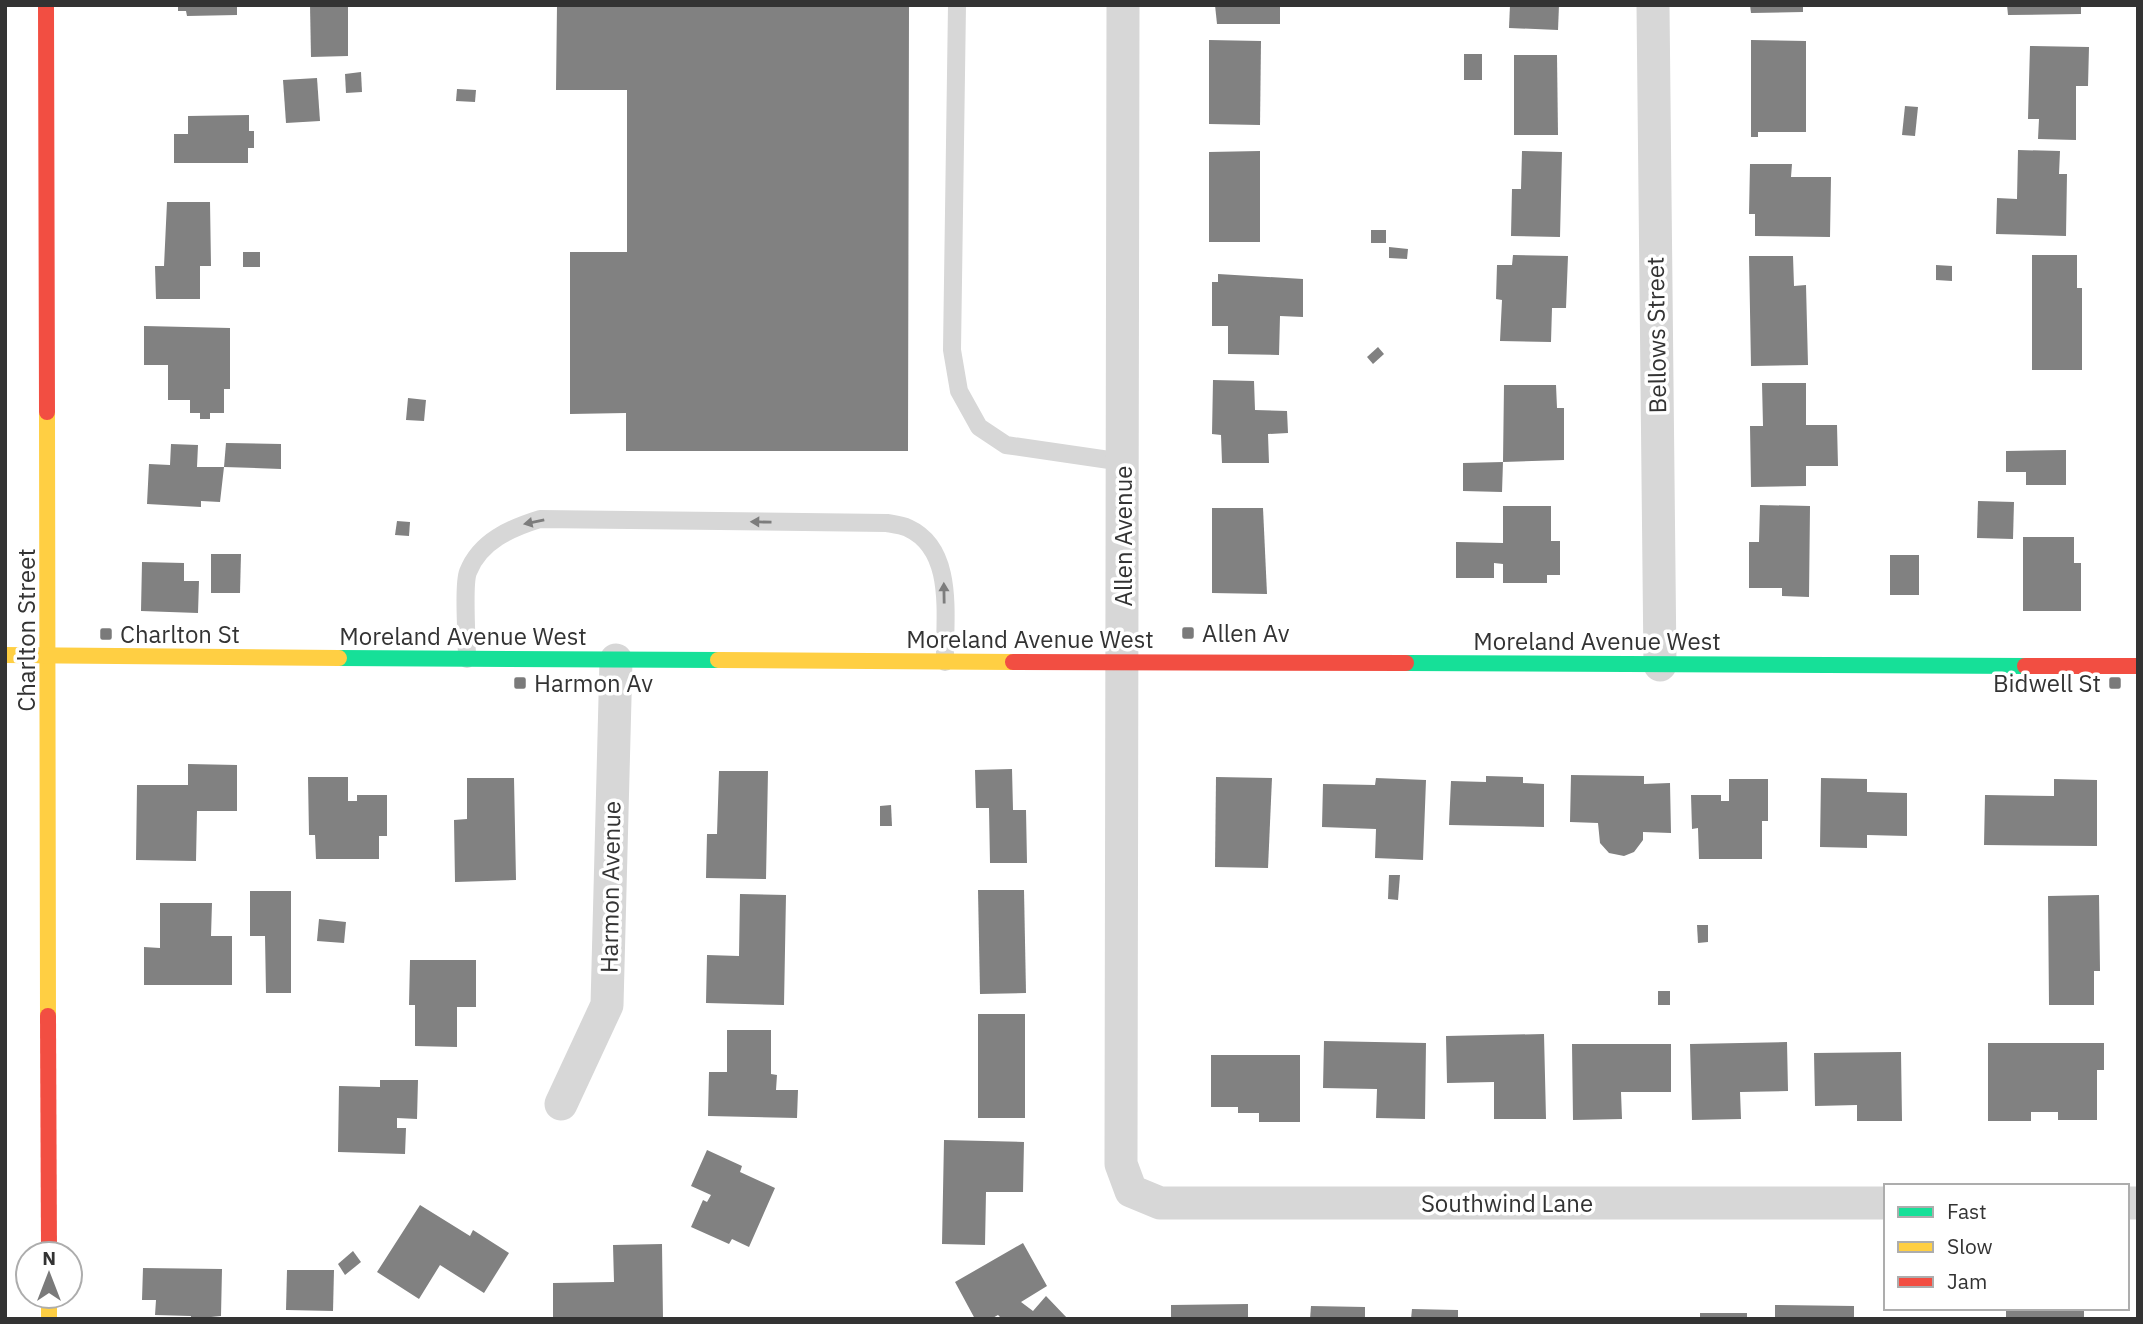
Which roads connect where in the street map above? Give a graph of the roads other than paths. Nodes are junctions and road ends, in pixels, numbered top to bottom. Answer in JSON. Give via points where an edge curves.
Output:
{"nodes":[{"id":1,"x":46,"y":5,"type":"edge"},
{"id":2,"x":957,"y":5,"type":"edge"},
{"id":3,"x":1123,"y":5,"type":"edge"},
{"id":4,"x":1653,"y":5,"type":"edge"},
{"id":5,"x":1123,"y":462,"type":"junction"},
{"id":6,"x":5,"y":655,"type":"edge"},
{"id":7,"x":50,"y":656,"type":"junction"},
{"id":8,"x":467,"y":659,"type":"junction"},
{"id":9,"x":616,"y":660,"type":"junction"},
{"id":10,"x":945,"y":662,"type":"junction"},
{"id":11,"x":1123,"y":662,"type":"junction"},
{"id":12,"x":1660,"y":664,"type":"junction"},
{"id":13,"x":2138,"y":666,"type":"edge"},
{"id":14,"x":561,"y":1104,"type":"dead end"},
{"id":15,"x":1131,"y":1191,"type":"joint"},
{"id":16,"x":1884,"y":1203,"type":"edge"},
{"id":17,"x":49,"y":1240,"type":"edge"}],
"edges":[{"from":1,"to":7,"type":"street","name":"Charlton Street"},
{"from":2,"to":5,"type":"lane","via":[[952,350],[959,391],[979,427],[1006,445]]},
{"from":3,"to":5,"type":"street","name":"Allen Avenue"},
{"from":4,"to":12,"type":"street","name":"Bellows Street"},
{"from":5,"to":11,"type":"street","name":"Allen Avenue"},
{"from":6,"to":7,"type":"street","name":"Moreland Avenue West"},
{"from":7,"to":8,"type":"street","name":"Moreland Avenue West"},
{"from":7,"to":17,"type":"street","name":"Charlton Street"},
{"from":8,"to":9,"type":"street","name":"Moreland Avenue West"},
{"from":10,"to":8,"type":"lane","one_way":true,"via":[[943,574],[935,551],[907,527],[887,523],[540,519],[512,528],[493,541],[467,574]]},
{"from":9,"to":10,"type":"street","name":"Moreland Avenue West"},
{"from":9,"to":14,"type":"street","name":"Harmon Avenue","via":[[607,1006]]},
{"from":10,"to":11,"type":"street","name":"Moreland Avenue West"},
{"from":11,"to":12,"type":"street","name":"Moreland Avenue West"},
{"from":11,"to":15,"type":"street","name":"Allen Avenue","via":[[1121,1164]]},
{"from":12,"to":13,"type":"street","name":"Moreland Avenue West"},
{"from":15,"to":16,"type":"street","name":"Southwind Lane","via":[[1160,1203]]}]}
